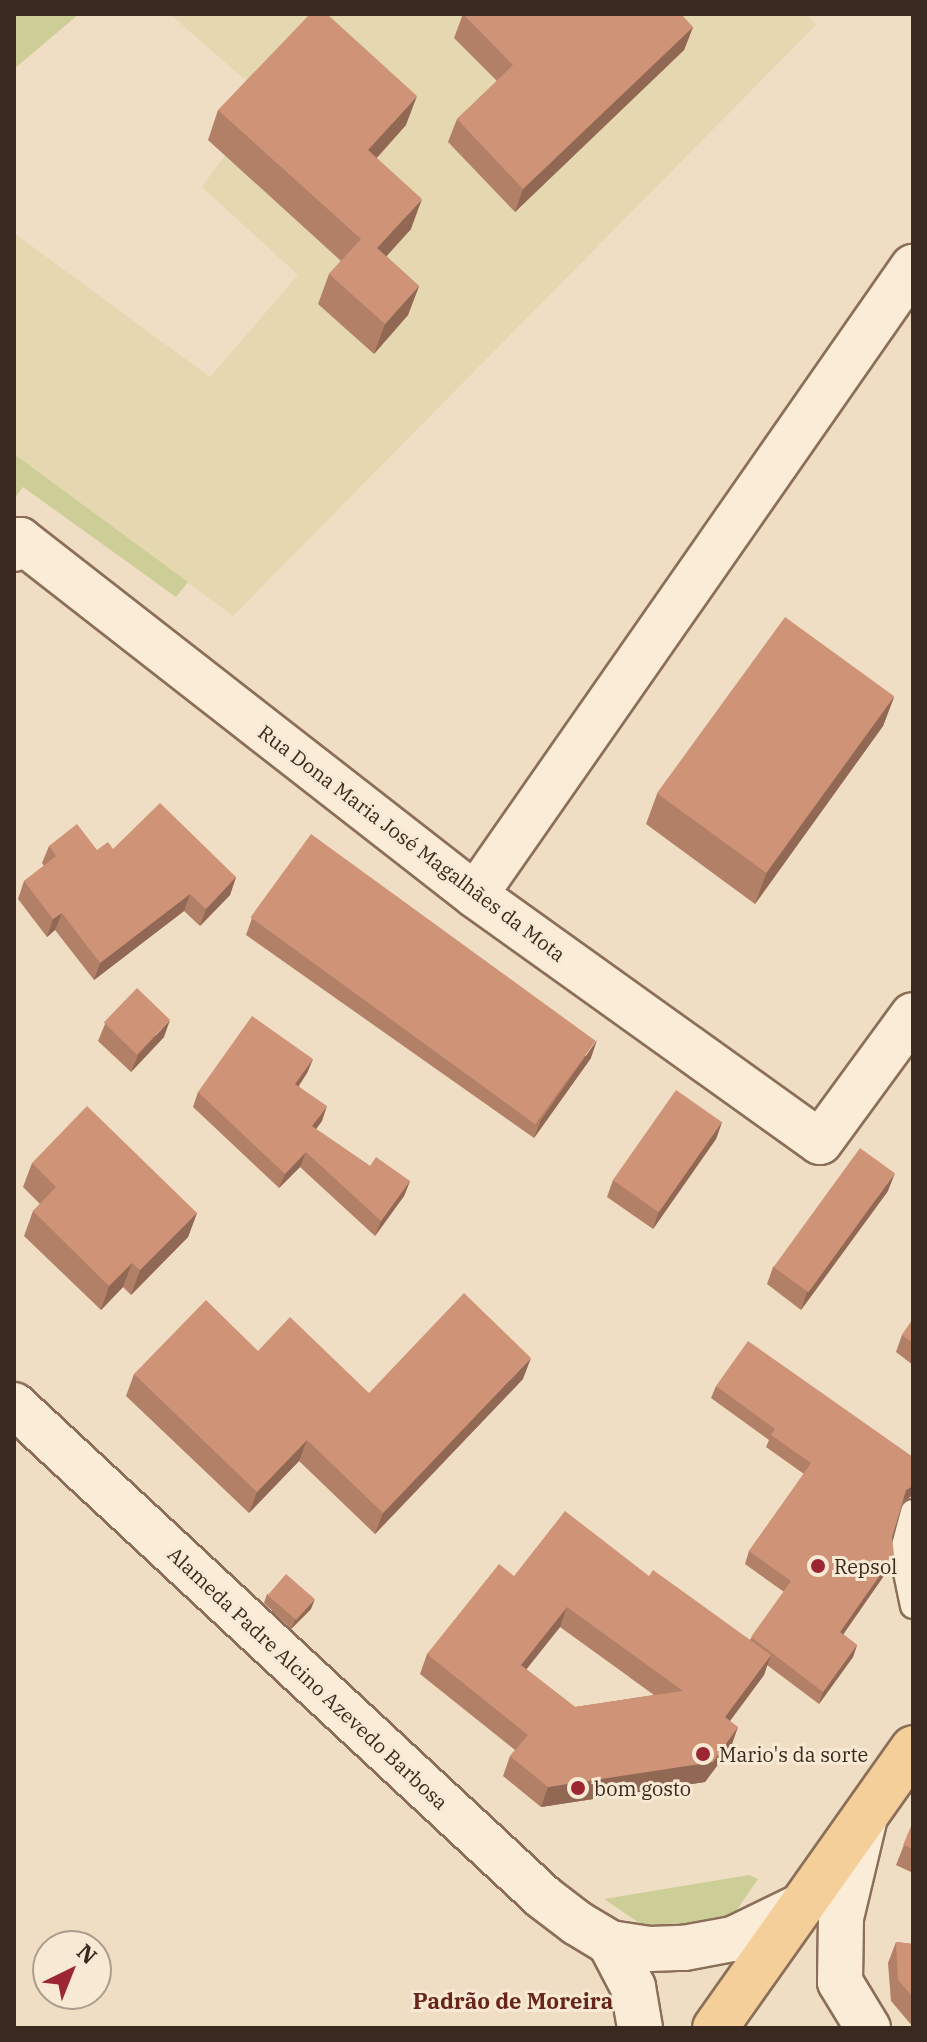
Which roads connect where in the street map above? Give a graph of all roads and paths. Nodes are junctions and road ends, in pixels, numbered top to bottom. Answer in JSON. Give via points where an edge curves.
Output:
{"nodes":[{"id":1,"x":913,"y":267,"type":"edge"},
{"id":2,"x":14,"y":549,"type":"edge"},
{"id":3,"x":475,"y":895,"type":"junction"},
{"id":4,"x":913,"y":1015,"type":"edge"},
{"id":5,"x":14,"y":1405,"type":"edge"},
{"id":6,"x":913,"y":1512,"type":"edge"},
{"id":7,"x":913,"y":1606,"type":"edge"},
{"id":8,"x":913,"y":1748,"type":"edge"},
{"id":9,"x":865,"y":1817,"type":"junction"},
{"id":10,"x":801,"y":1906,"type":"junction"},
{"id":11,"x":610,"y":1943,"type":"junction"},
{"id":12,"x":640,"y":2028,"type":"edge"},
{"id":13,"x":715,"y":2028,"type":"edge"},
{"id":14,"x":868,"y":2028,"type":"edge"}],
"edges":[{"from":1,"to":3,"type":"street"},
{"from":2,"to":3,"type":"street","name":"Rua Dona Maria José Magalhães da Mota","via":[[20,540]]},
{"from":3,"to":4,"type":"street","name":"Rua Dona Maria José Magalhães da Mota","via":[[820,1142]]},
{"from":5,"to":11,"type":"street","name":"Alameda Padre Alcino Azevedo Barbosa","via":[[543,1897]]},
{"from":6,"to":7,"type":"lane","via":[[902,1553]]},
{"from":8,"to":9,"type":"main road"},
{"from":9,"to":10,"type":"main road"},
{"from":9,"to":14,"type":"street","via":[[841,1918],[840,1982]]},
{"from":10,"to":11,"type":"street","name":"Alameda Padre Alcino Azevedo Barbosa","via":[[733,1939],[684,1948]]},
{"from":10,"to":13,"type":"main road"},
{"from":11,"to":12,"type":"street","name":"Alameda Padre Alcino Azevedo Barbosa","via":[[633,1987]]}]}
